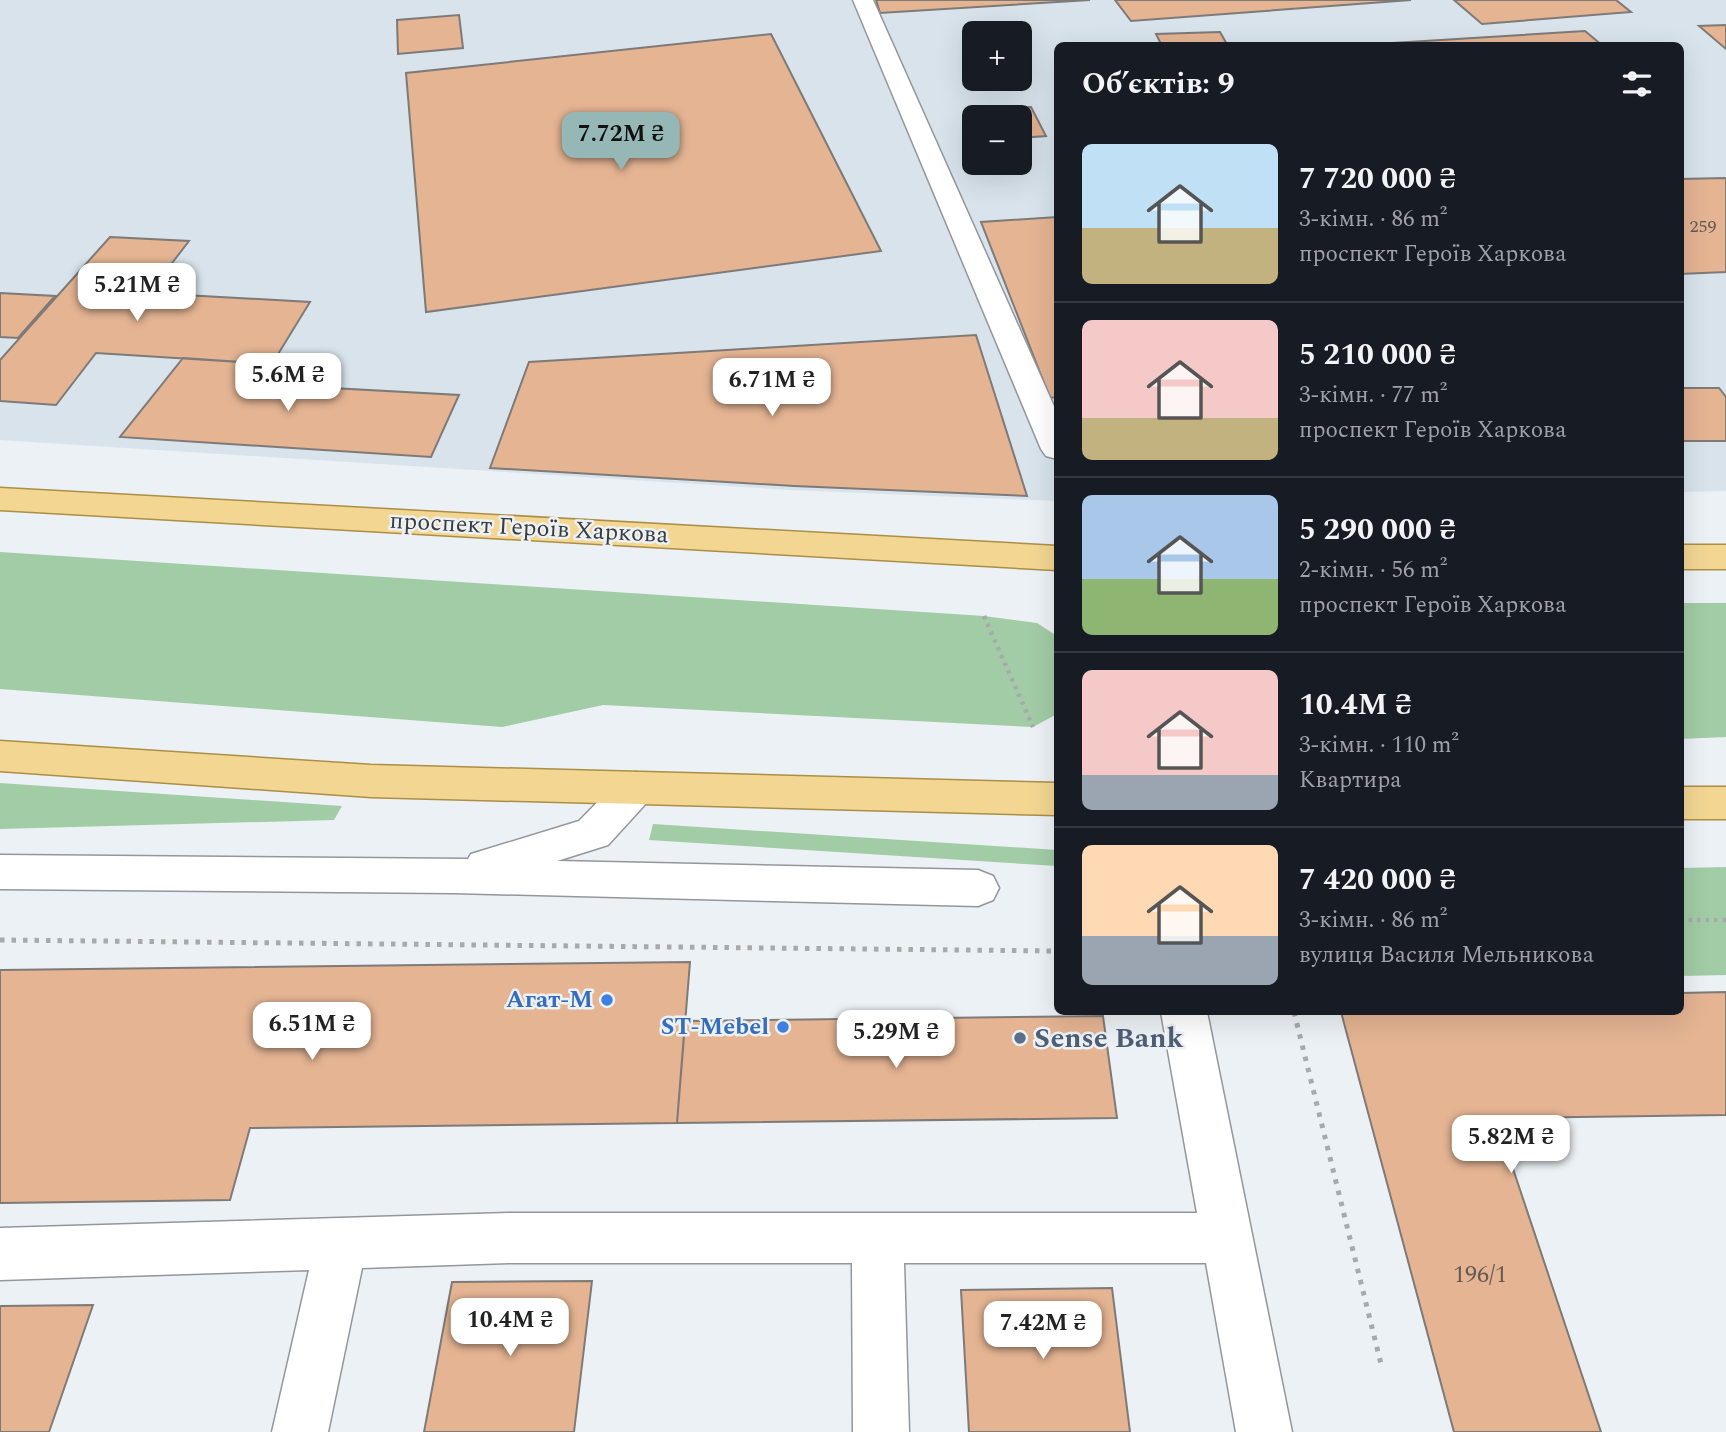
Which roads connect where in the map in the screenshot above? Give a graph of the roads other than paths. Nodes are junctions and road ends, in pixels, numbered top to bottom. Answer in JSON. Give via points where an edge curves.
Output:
{"nodes":[{"id":1,"x":863,"y":0,"type":"edge"},
{"id":2,"x":1054,"y":442,"type":"edge"},
{"id":3,"x":0,"y":499,"type":"edge"},
{"id":4,"x":1684,"y":557,"type":"edge"},
{"id":5,"x":1726,"y":557,"type":"edge"},
{"id":6,"x":1054,"y":558,"type":"edge"},
{"id":7,"x":0,"y":756,"type":"edge"},
{"id":8,"x":636,"y":788,"type":"junction"},
{"id":9,"x":1054,"y":799,"type":"edge"},
{"id":10,"x":1684,"y":803,"type":"edge"},
{"id":11,"x":1726,"y":803,"type":"edge"},
{"id":12,"x":0,"y":872,"type":"edge"},
{"id":13,"x":454,"y":876,"type":"junction"},
{"id":14,"x":978,"y":888,"type":"dead end"},
{"id":15,"x":1185,"y":1015,"type":"edge"},
{"id":16,"x":877,"y":1238,"type":"junction"},
{"id":17,"x":1227,"y":1238,"type":"junction"},
{"id":18,"x":341,"y":1243,"type":"junction"},
{"id":19,"x":0,"y":1254,"type":"edge"},
{"id":20,"x":300,"y":1432,"type":"edge"},
{"id":21,"x":881,"y":1432,"type":"edge"},
{"id":22,"x":1264,"y":1432,"type":"edge"}],
"edges":[{"from":1,"to":2,"type":"street"},
{"from":3,"to":6,"type":"main road","name":"проспект Героїв Харкова"},
{"from":4,"to":5,"type":"main road"},
{"from":7,"to":8,"type":"main road","via":[[371,781]]},
{"from":8,"to":9,"type":"main road"},
{"from":8,"to":13,"type":"street","via":[[593,833]]},
{"from":10,"to":11,"type":"main road"},
{"from":12,"to":13,"type":"street"},
{"from":13,"to":14,"type":"street"},
{"from":15,"to":17,"type":"street"},
{"from":16,"to":17,"type":"street"},
{"from":16,"to":18,"type":"street"},
{"from":16,"to":21,"type":"street"},
{"from":17,"to":22,"type":"street"},
{"from":18,"to":19,"type":"street"},
{"from":18,"to":20,"type":"street"}]}
